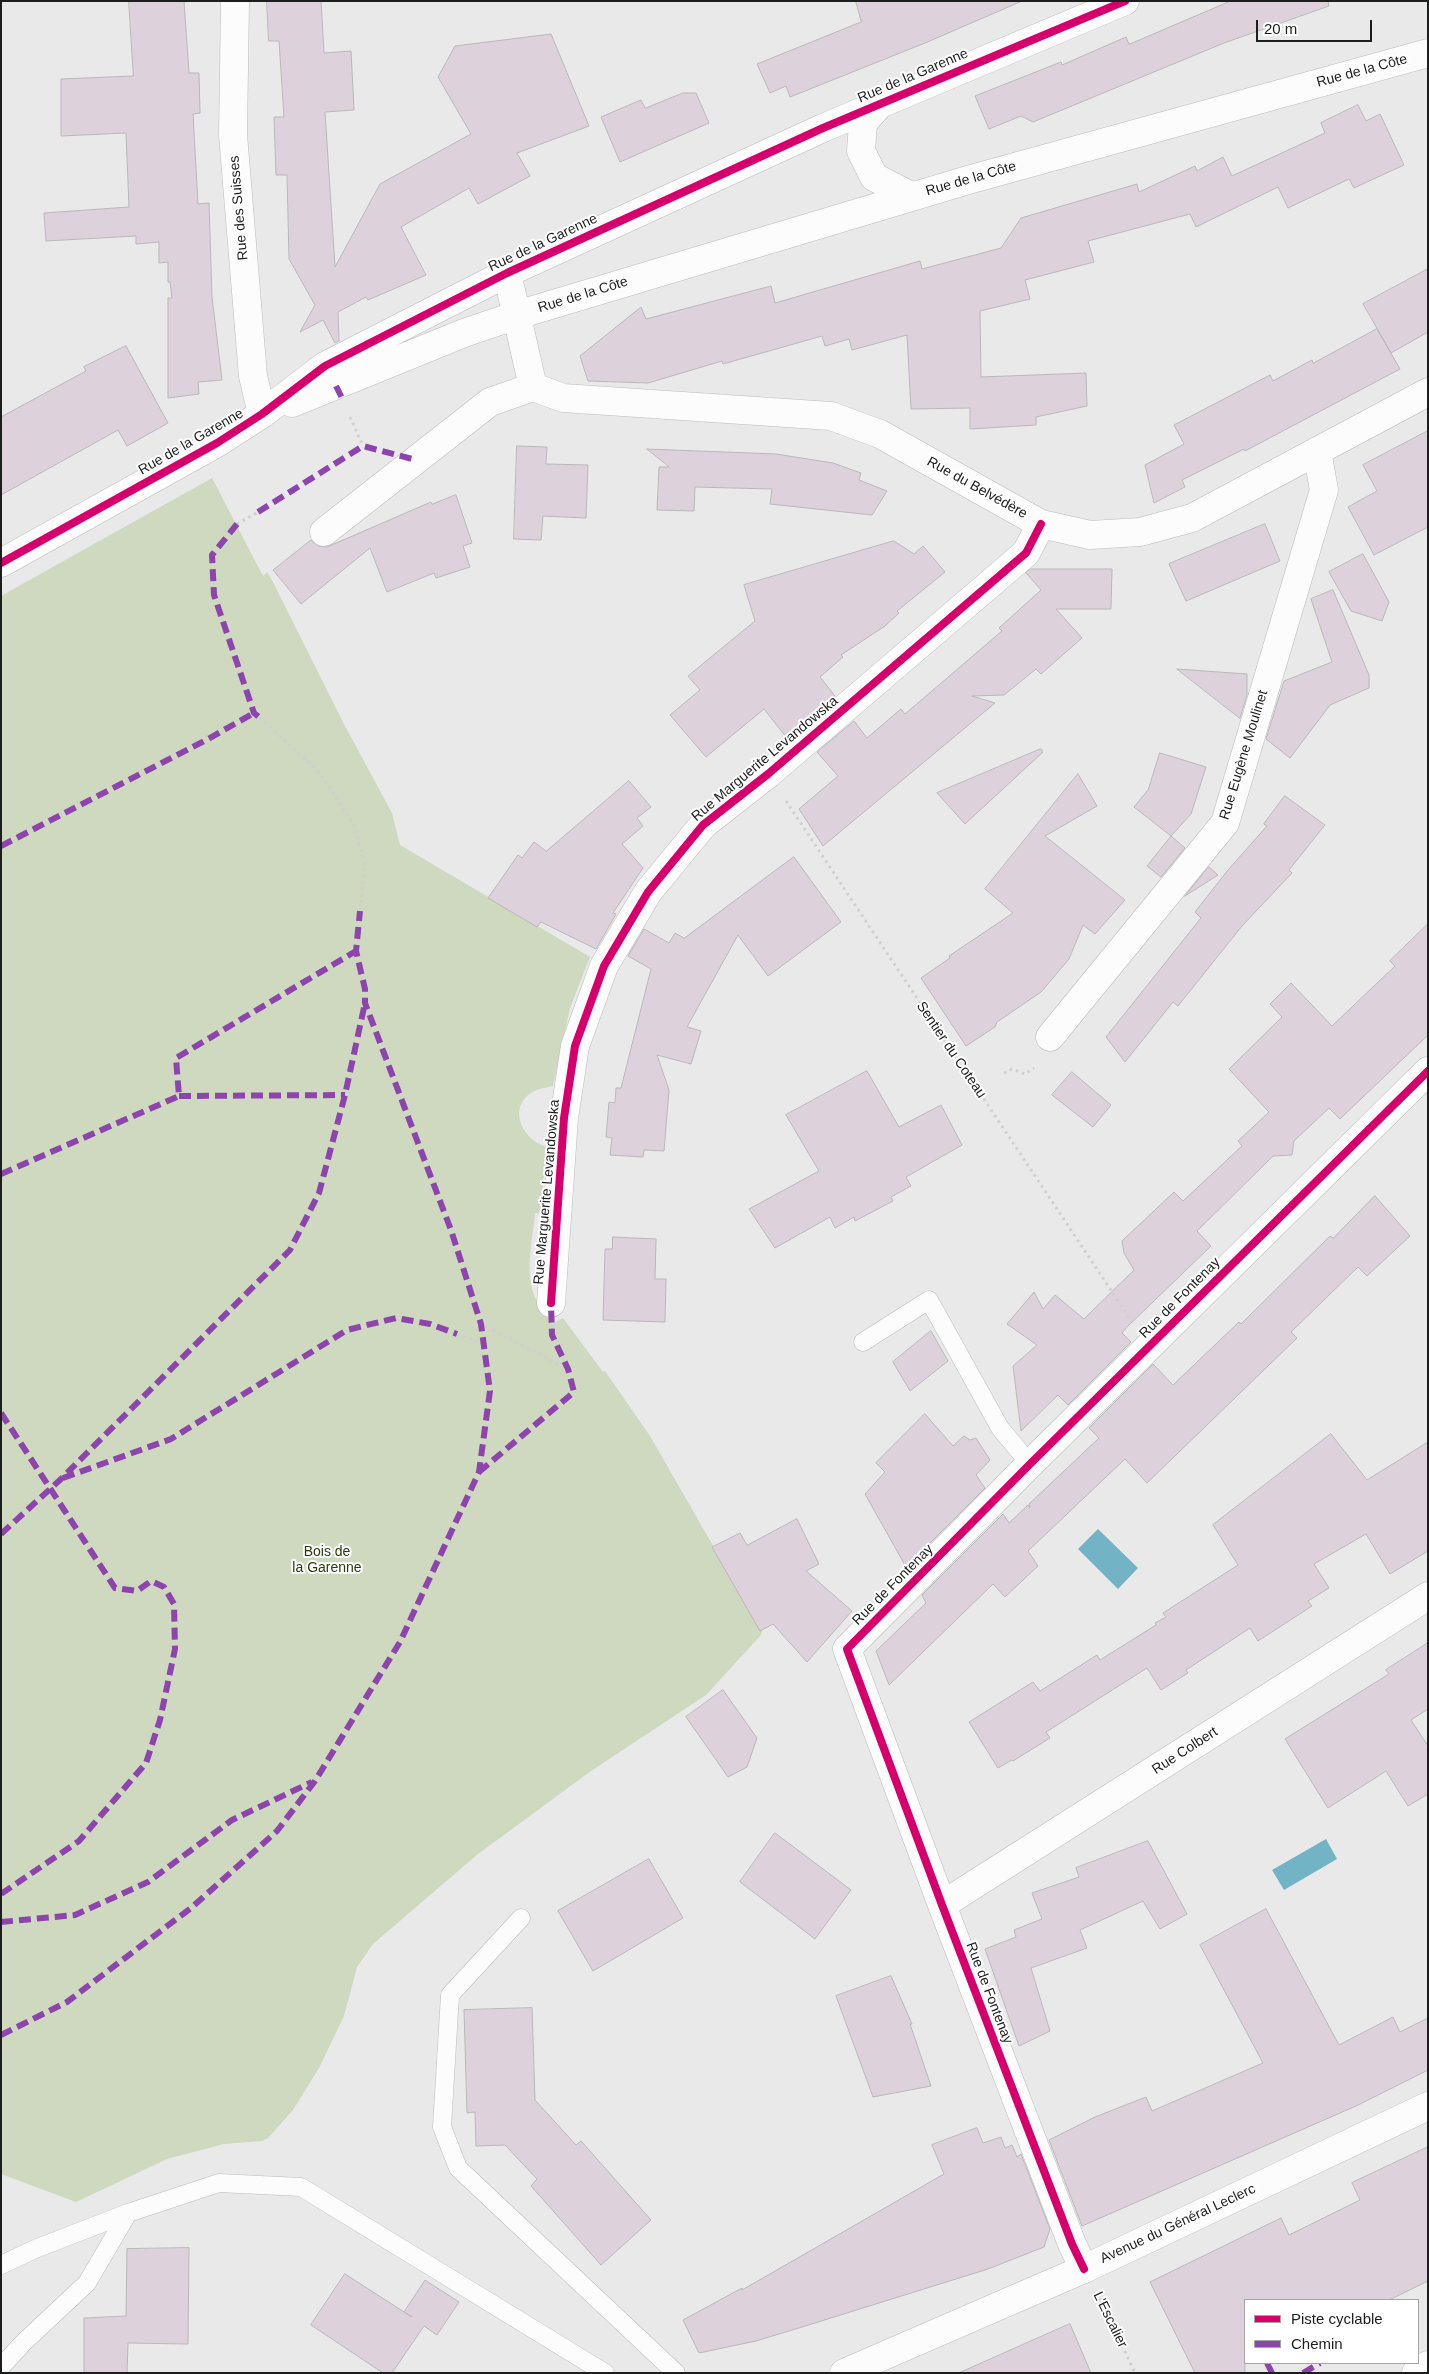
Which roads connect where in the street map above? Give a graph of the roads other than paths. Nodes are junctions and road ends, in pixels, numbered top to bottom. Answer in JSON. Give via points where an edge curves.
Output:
{"nodes":[{"id":1,"x":235,"y":1,"type":"edge"},
{"id":2,"x":1125,"y":1,"type":"edge"},
{"id":3,"x":1428,"y":53,"type":"edge"},
{"id":4,"x":880,"y":104,"type":"junction"},
{"id":5,"x":911,"y":196,"type":"junction"},
{"id":6,"x":507,"y":273,"type":"junction"},
{"id":7,"x":518,"y":315,"type":"junction"},
{"id":8,"x":533,"y":387,"type":"junction"},
{"id":9,"x":1428,"y":392,"type":"edge"},
{"id":10,"x":262,"y":414,"type":"junction"},
{"id":11,"x":1317,"y":451,"type":"junction"},
{"id":12,"x":1041,"y":524,"type":"junction"},
{"id":13,"x":324,"y":532,"type":"dead end"},
{"id":14,"x":1,"y":563,"type":"edge"},
{"id":15,"x":1050,"y":1037,"type":"dead end"},
{"id":16,"x":1428,"y":1071,"type":"edge"},
{"id":17,"x":551,"y":1303,"type":"dead end"},
{"id":18,"x":863,"y":1342,"type":"dead end"},
{"id":19,"x":1030,"y":1464,"type":"junction"},
{"id":20,"x":1428,"y":1596,"type":"edge"},
{"id":21,"x":942,"y":1905,"type":"junction"},
{"id":22,"x":521,"y":1918,"type":"dead end"},
{"id":23,"x":1428,"y":2106,"type":"edge"},
{"id":24,"x":128,"y":2213,"type":"junction"},
{"id":25,"x":1,"y":2265,"type":"edge"},
{"id":26,"x":1084,"y":2269,"type":"junction"},
{"id":27,"x":1428,"y":2365,"type":"edge"},
{"id":28,"x":1,"y":2367,"type":"edge"},
{"id":29,"x":605,"y":2373,"type":"edge"},
{"id":30,"x":676,"y":2373,"type":"edge"},
{"id":31,"x":844,"y":2373,"type":"edge"},
{"id":32,"x":1416,"y":2373,"type":"edge"}],
"edges":[{"from":1,"to":10,"type":"street","name":"Rue des Suisses","via":[[233,135],[253,376]]},
{"from":2,"to":4,"type":"street","name":"Rue de la Garenne"},
{"from":3,"to":5,"type":"street","name":"Rue de la Côte"},
{"from":4,"to":5,"type":"street","via":[[863,123],[861,151],[874,177]]},
{"from":4,"to":6,"type":"street","name":"Rue de la Garenne"},
{"from":5,"to":7,"type":"street","name":"Rue de la Côte"},
{"from":6,"to":7,"type":"street"},
{"from":6,"to":10,"type":"street","name":"Rue de la Garenne","via":[[325,366]]},
{"from":7,"to":8,"type":"street"},
{"from":7,"to":10,"type":"street","name":"Rue de la Côte","via":[[464,333]]},
{"from":8,"to":12,"type":"street","name":"Rue du Belvédère","via":[[563,398],[831,416],[880,434]]},
{"from":8,"to":13,"type":"street","via":[[490,402]]},
{"from":9,"to":11,"type":"street","name":"Rue du Belvédère"},
{"from":10,"to":14,"type":"street","name":"Rue de la Garenne","via":[[217,444]]},
{"from":11,"to":12,"type":"street","name":"Rue du Belvédère","via":[[1192,518],[1140,532],[1090,535]]},
{"from":11,"to":15,"type":"street","name":"Rue Eugène Moulinet","via":[[1324,490],[1225,823]]},
{"from":12,"to":17,"type":"street","name":"Rue Marguerite Levandowska","via":[[1026,553],[768,774],[703,825],[648,892],[604,966],[574,1055],[564,1118]]},
{"from":16,"to":19,"type":"street","name":"Rue de Fontenay"},
{"from":18,"to":19,"type":"lane","via":[[929,1300],[1000,1428]]},
{"from":19,"to":21,"type":"street","name":"Rue de Fontenay","via":[[847,1649]]},
{"from":20,"to":21,"type":"street","name":"Rue Colbert"},
{"from":21,"to":26,"type":"street","name":"Rue de Fontenay"},
{"from":22,"to":30,"type":"lane","via":[[450,1995],[442,2127],[458,2168]]},
{"from":23,"to":26,"type":"street","name":"Avenue du Général Leclerc"},
{"from":24,"to":25,"type":"lane"},
{"from":24,"to":28,"type":"lane","via":[[87,2283]]},
{"from":24,"to":29,"type":"lane","via":[[219,2183],[301,2187]]},
{"from":26,"to":31,"type":"street","name":"Avenue du Général Leclerc"},
{"from":27,"to":32,"type":"street"}]}
